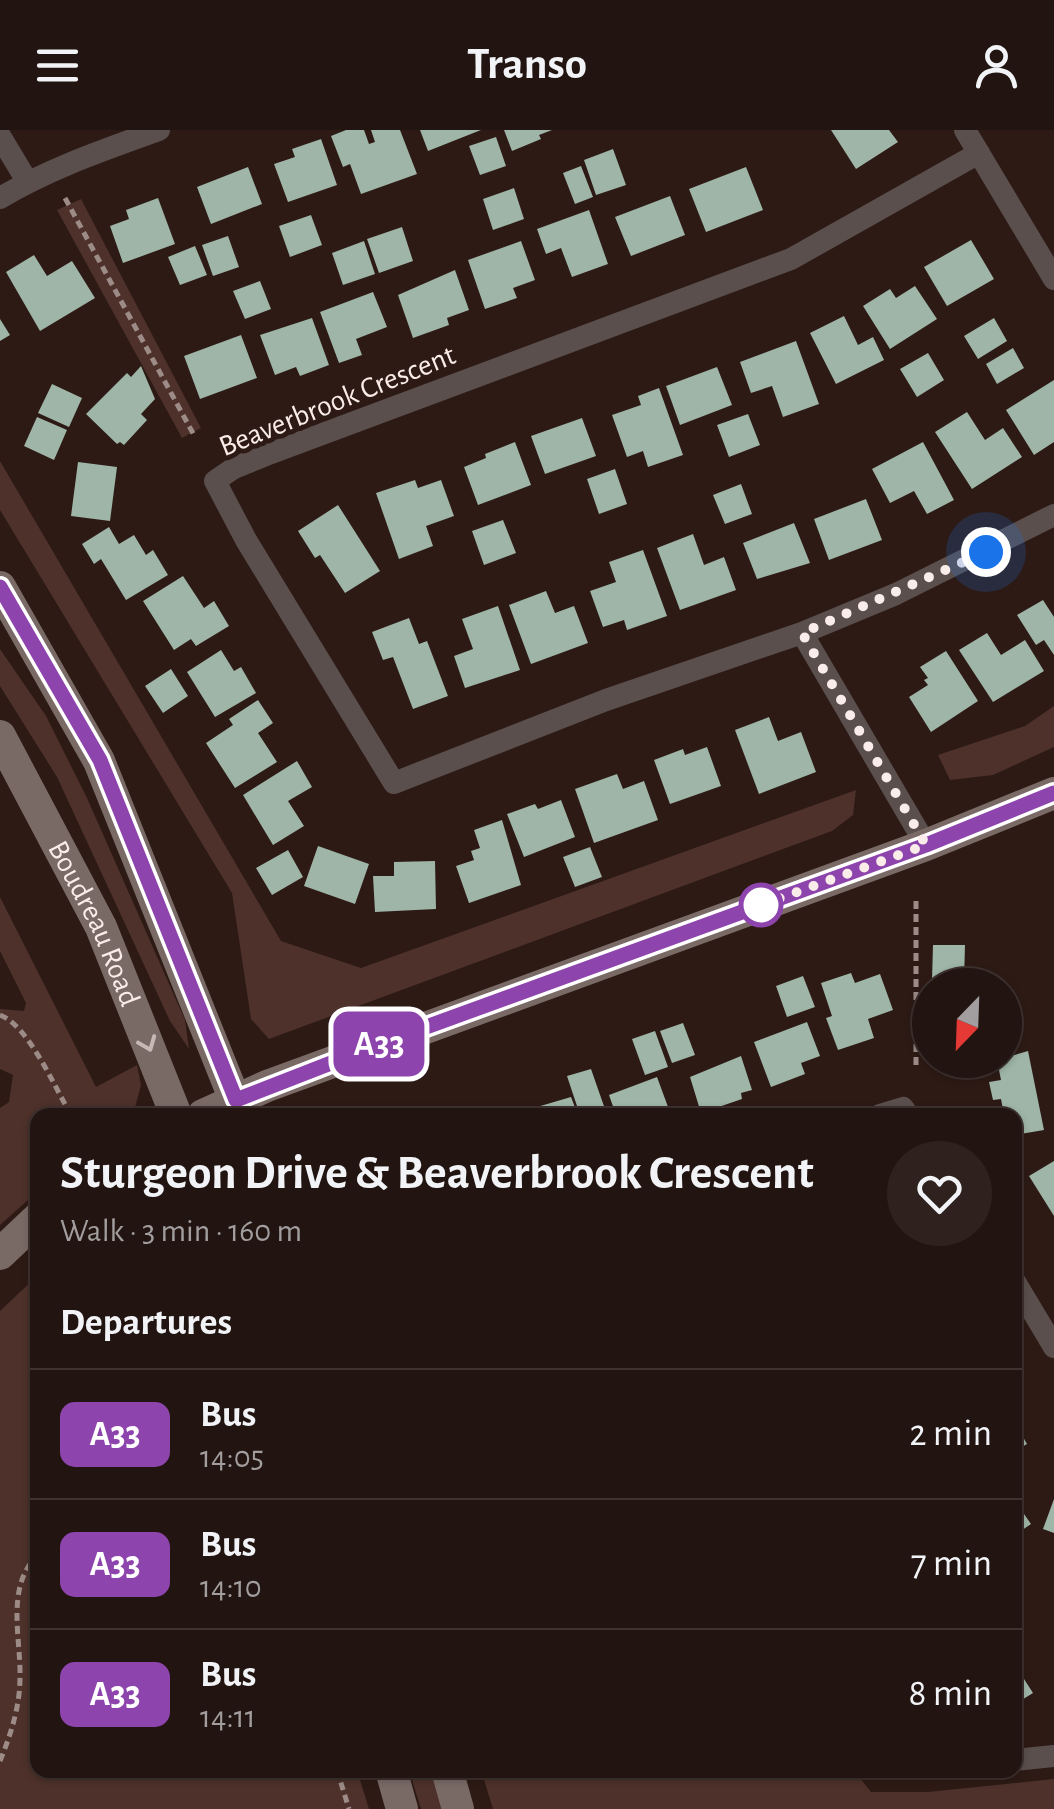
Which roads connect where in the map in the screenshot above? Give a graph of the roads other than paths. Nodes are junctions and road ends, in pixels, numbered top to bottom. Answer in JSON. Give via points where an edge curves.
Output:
{"nodes":[{"id":1,"x":159,"y":130,"type":"edge"},
{"id":2,"x":965,"y":130,"type":"edge"},
{"id":3,"x":0,"y":136,"type":"edge"},
{"id":4,"x":978,"y":153,"type":"junction"},
{"id":5,"x":28,"y":182,"type":"junction"},
{"id":6,"x":0,"y":198,"type":"edge"},
{"id":7,"x":1054,"y":279,"type":"edge"},
{"id":8,"x":1054,"y":516,"type":"edge"},
{"id":9,"x":0,"y":587,"type":"edge"},
{"id":10,"x":802,"y":633,"type":"junction"},
{"id":11,"x":0,"y":736,"type":"edge"},
{"id":12,"x":1054,"y":793,"type":"edge"},
{"id":13,"x":926,"y":845,"type":"junction"},
{"id":14,"x":173,"y":1108,"type":"edge"},
{"id":15,"x":238,"y":1108,"type":"edge"},
{"id":16,"x":30,"y":1226,"type":"edge"},
{"id":17,"x":0,"y":1254,"type":"edge"},
{"id":18,"x":1022,"y":1294,"type":"edge"},
{"id":19,"x":1054,"y":1347,"type":"edge"},
{"id":20,"x":1054,"y":1756,"type":"edge"},
{"id":21,"x":1022,"y":1759,"type":"edge"},
{"id":22,"x":393,"y":1778,"type":"edge"},
{"id":23,"x":449,"y":1778,"type":"edge"},
{"id":24,"x":402,"y":1809,"type":"edge"},
{"id":25,"x":458,"y":1809,"type":"edge"}],
"edges":[{"from":1,"to":5,"type":"street"},
{"from":2,"to":4,"type":"street"},
{"from":3,"to":5,"type":"street"},
{"from":4,"to":7,"type":"street"},
{"from":4,"to":10,"type":"street","name":"Beaverbrook Crescent","via":[[790,259],[266,455],[215,482],[394,783]]},
{"from":5,"to":6,"type":"street"},
{"from":8,"to":10,"type":"street","name":"Beaverbrook Crescent"},
{"from":9,"to":15,"type":"main road","name":"Boudreau Road","via":[[100,760]]},
{"from":10,"to":13,"type":"street"},
{"from":11,"to":14,"type":"main road","name":"Boudreau Road","one_way":true,"via":[[101,926]]},
{"from":12,"to":13,"type":"main road"},
{"from":13,"to":15,"type":"main road","via":[[403,1035]]},
{"from":16,"to":17,"type":"main road"},
{"from":18,"to":19,"type":"street"},
{"from":20,"to":21,"type":"street"},
{"from":22,"to":24,"type":"main road"},
{"from":23,"to":25,"type":"main road"}]}
